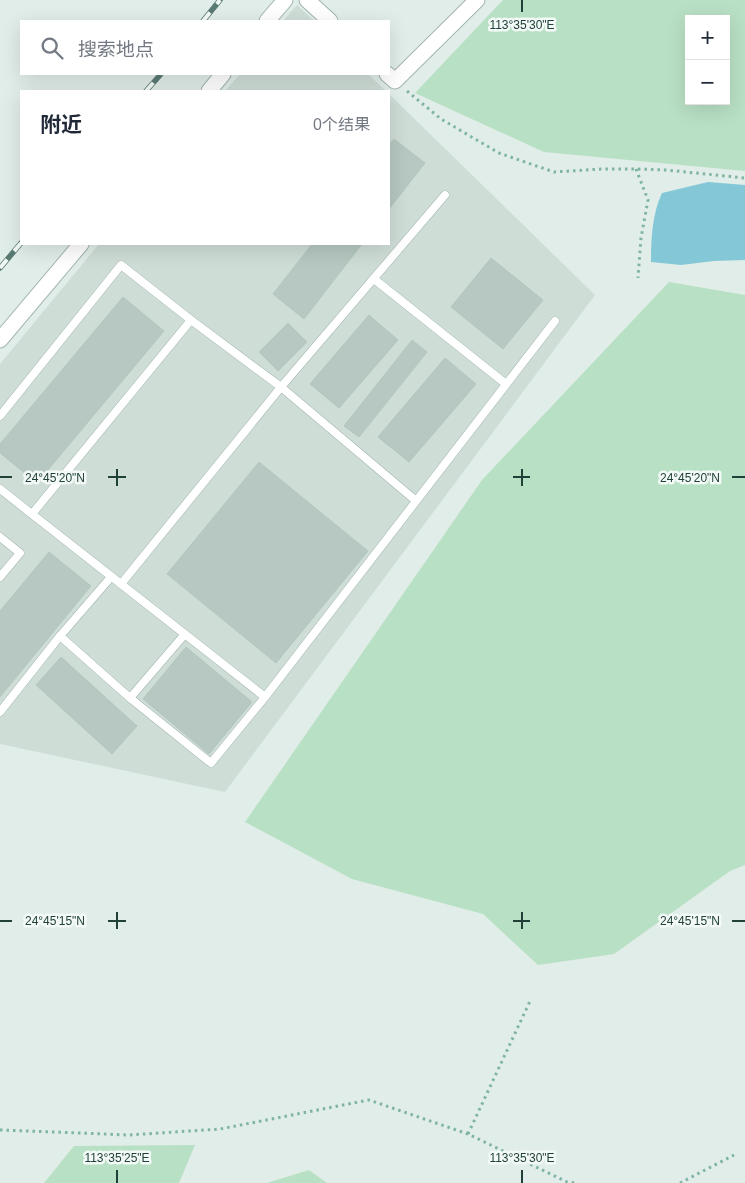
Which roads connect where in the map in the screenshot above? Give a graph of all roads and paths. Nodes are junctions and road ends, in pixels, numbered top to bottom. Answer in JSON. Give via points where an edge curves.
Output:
{"nodes":[{"id":1,"x":285,"y":0,"type":"edge"},
{"id":2,"x":307,"y":0,"type":"edge"},
{"id":3,"x":477,"y":0,"type":"edge"},
{"id":4,"x":268,"y":20,"type":"edge"},
{"id":5,"x":329,"y":20,"type":"edge"},
{"id":6,"x":222,"y":75,"type":"edge"},
{"id":7,"x":391,"y":78,"type":"edge"},
{"id":8,"x":210,"y":90,"type":"edge"},
{"id":9,"x":636,"y":169,"type":"junction"},
{"id":10,"x":745,"y":178,"type":"edge"},
{"id":11,"x":445,"y":195,"type":"dead end"},
{"id":12,"x":79,"y":245,"type":"edge"},
{"id":13,"x":638,"y":278,"type":"dead end"},
{"id":14,"x":374,"y":279,"type":"junction"},
{"id":15,"x":191,"y":320,"type":"junction"},
{"id":16,"x":555,"y":321,"type":"dead end"},
{"id":17,"x":0,"y":340,"type":"edge"},
{"id":18,"x":506,"y":384,"type":"junction"},
{"id":19,"x":281,"y":387,"type":"junction"},
{"id":20,"x":0,"y":416,"type":"edge"},
{"id":21,"x":0,"y":489,"type":"edge"},
{"id":22,"x":416,"y":500,"type":"junction"},
{"id":23,"x":32,"y":514,"type":"junction"},
{"id":24,"x":0,"y":537,"type":"edge"},
{"id":25,"x":0,"y":577,"type":"edge"},
{"id":26,"x":111,"y":577,"type":"junction"},
{"id":27,"x":120,"y":584,"type":"junction"},
{"id":28,"x":185,"y":634,"type":"junction"},
{"id":29,"x":60,"y":636,"type":"junction"},
{"id":30,"x":265,"y":697,"type":"junction"},
{"id":31,"x":130,"y":698,"type":"junction"},
{"id":32,"x":0,"y":712,"type":"edge"},
{"id":33,"x":531,"y":999,"type":"dead end"},
{"id":34,"x":0,"y":1130,"type":"edge"},
{"id":35,"x":468,"y":1134,"type":"junction"},
{"id":36,"x":734,"y":1155,"type":"dead end"},
{"id":37,"x":575,"y":1183,"type":"edge"},
{"id":38,"x":680,"y":1183,"type":"edge"}],
"edges":[{"from":1,"to":4,"type":"street"},
{"from":2,"to":5,"type":"street"},
{"from":3,"to":7,"type":"street"},
{"from":6,"to":8,"type":"street"},
{"from":7,"to":9,"type":"path","via":[[441,119],[499,153],[554,172]]},
{"from":9,"to":10,"type":"path"},
{"from":9,"to":13,"type":"path","via":[[648,200]]},
{"from":11,"to":14,"type":"lane"},
{"from":12,"to":17,"type":"street"},
{"from":14,"to":18,"type":"lane"},
{"from":14,"to":19,"type":"lane"},
{"from":15,"to":19,"type":"lane"},
{"from":15,"to":20,"type":"lane","via":[[121,265]]},
{"from":15,"to":23,"type":"lane"},
{"from":16,"to":18,"type":"lane"},
{"from":18,"to":22,"type":"lane"},
{"from":19,"to":22,"type":"lane"},
{"from":19,"to":27,"type":"lane"},
{"from":21,"to":23,"type":"lane"},
{"from":22,"to":30,"type":"lane"},
{"from":23,"to":26,"type":"lane"},
{"from":24,"to":25,"type":"lane","via":[[20,553]]},
{"from":26,"to":27,"type":"lane"},
{"from":26,"to":29,"type":"lane"},
{"from":27,"to":28,"type":"lane"},
{"from":28,"to":30,"type":"lane"},
{"from":28,"to":31,"type":"lane"},
{"from":29,"to":31,"type":"lane"},
{"from":29,"to":32,"type":"lane"},
{"from":30,"to":31,"type":"lane","via":[[211,764]]},
{"from":33,"to":35,"type":"path"},
{"from":34,"to":35,"type":"path","via":[[129,1135],[220,1128],[368,1100]]},
{"from":35,"to":37,"type":"path"},
{"from":36,"to":38,"type":"path"}]}
